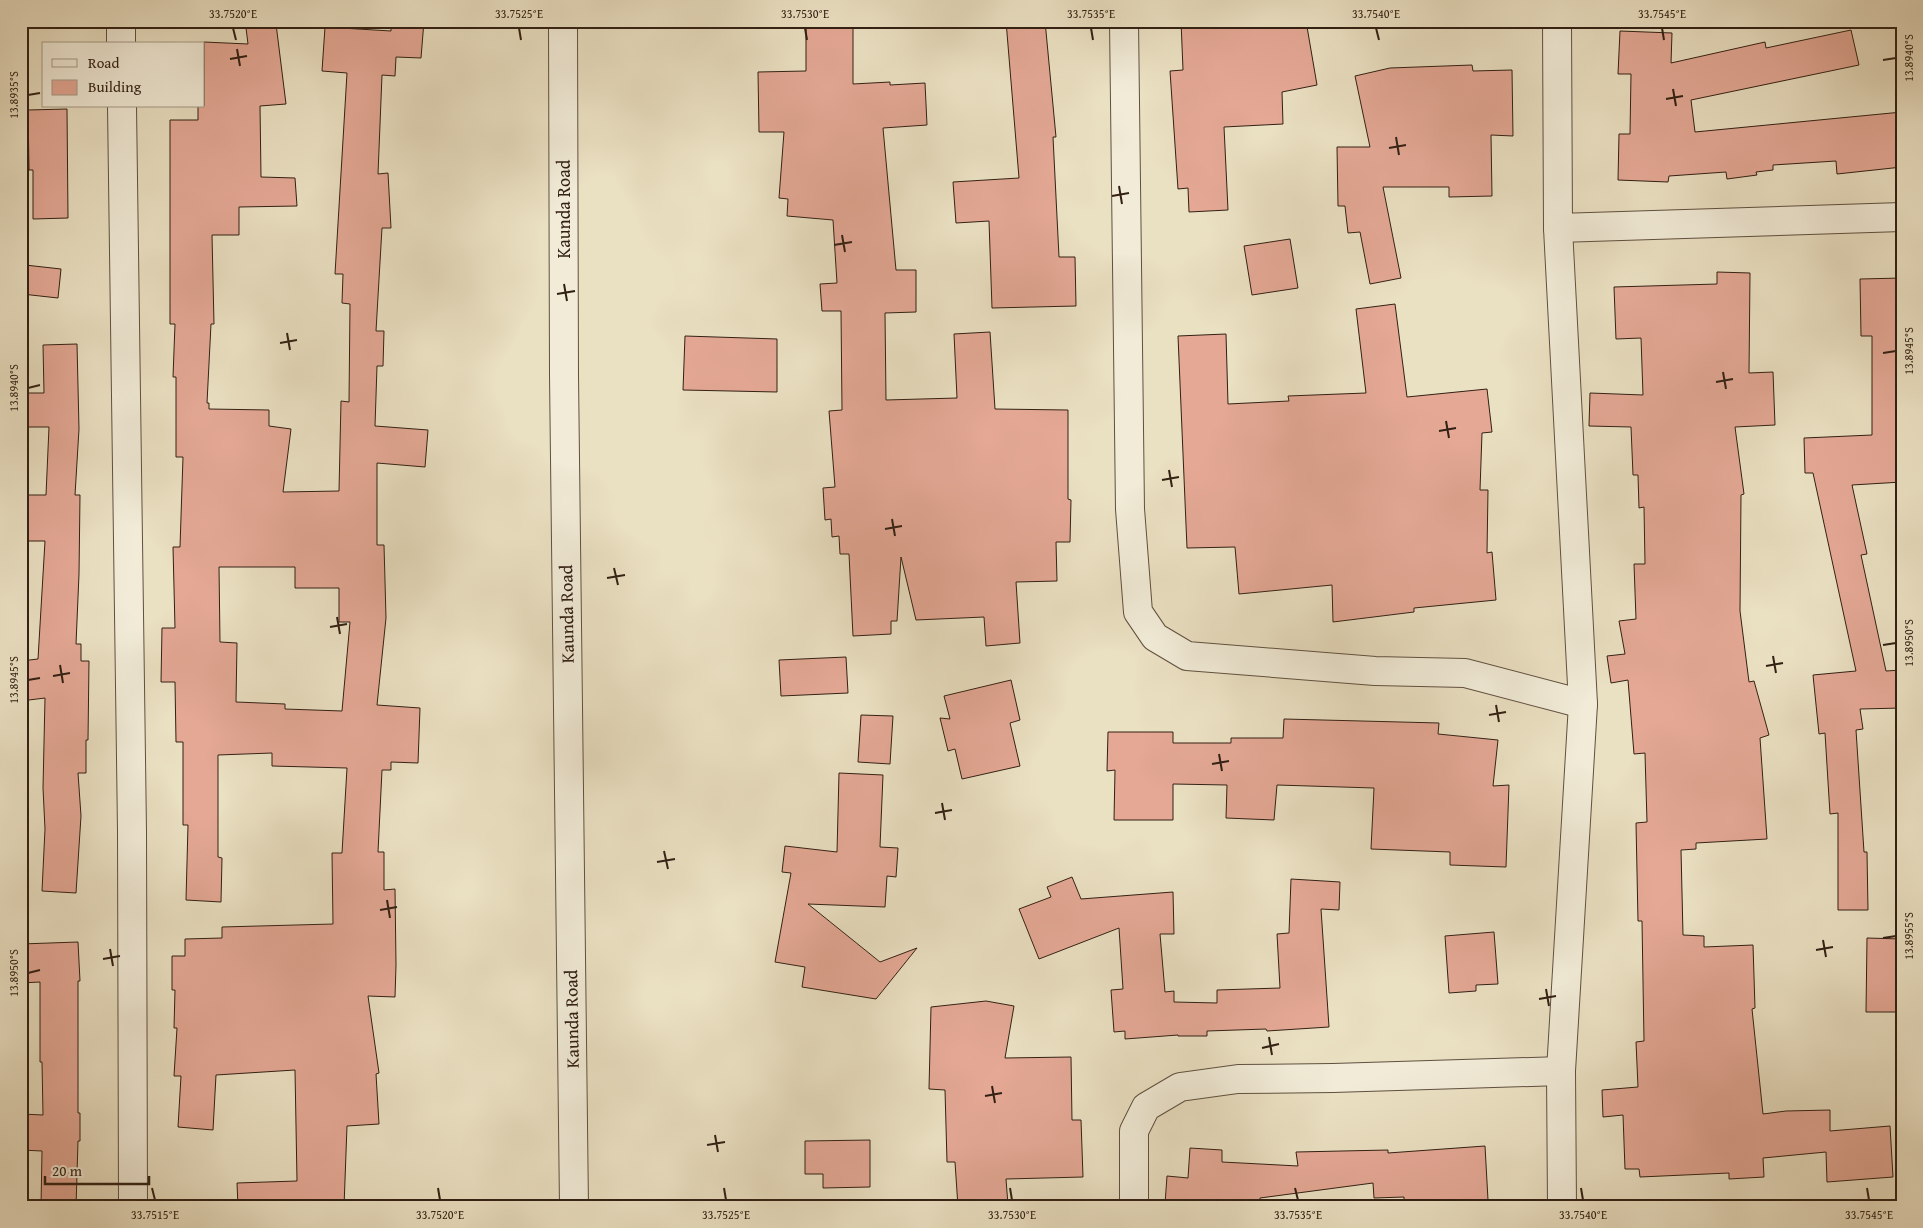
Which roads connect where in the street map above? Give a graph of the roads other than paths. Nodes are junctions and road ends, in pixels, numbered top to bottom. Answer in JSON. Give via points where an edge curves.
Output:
{"nodes":[{"id":1,"x":121,"y":21,"type":"edge"},
{"id":2,"x":563,"y":21,"type":"edge"},
{"id":3,"x":1124,"y":21,"type":"edge"},
{"id":4,"x":1557,"y":21,"type":"edge"},
{"id":5,"x":121,"y":42,"type":"edge"},
{"id":6,"x":122,"y":108,"type":"edge"},
{"id":7,"x":1902,"y":217,"type":"edge"},
{"id":8,"x":1558,"y":228,"type":"junction"},
{"id":9,"x":1583,"y":704,"type":"junction"},
{"id":10,"x":1561,"y":1071,"type":"junction"},
{"id":11,"x":133,"y":1207,"type":"edge"},
{"id":12,"x":574,"y":1207,"type":"edge"},
{"id":13,"x":1134,"y":1207,"type":"edge"},
{"id":14,"x":1562,"y":1207,"type":"edge"}],
"edges":[{"from":1,"to":5,"type":"street"},
{"from":2,"to":12,"type":"street","name":"Kaunda Road"},
{"from":3,"to":9,"type":"street","via":[[1130,509],[1138,612],[1155,637],[1187,656],[1375,671],[1465,673]]},
{"from":4,"to":8,"type":"street"},
{"from":6,"to":11,"type":"street","via":[[132,831]]},
{"from":7,"to":8,"type":"street"},
{"from":8,"to":9,"type":"street"},
{"from":9,"to":10,"type":"street"},
{"from":10,"to":13,"type":"street","via":[[1238,1079],[1180,1087],[1146,1106],[1134,1131]]},
{"from":10,"to":14,"type":"street"}]}
